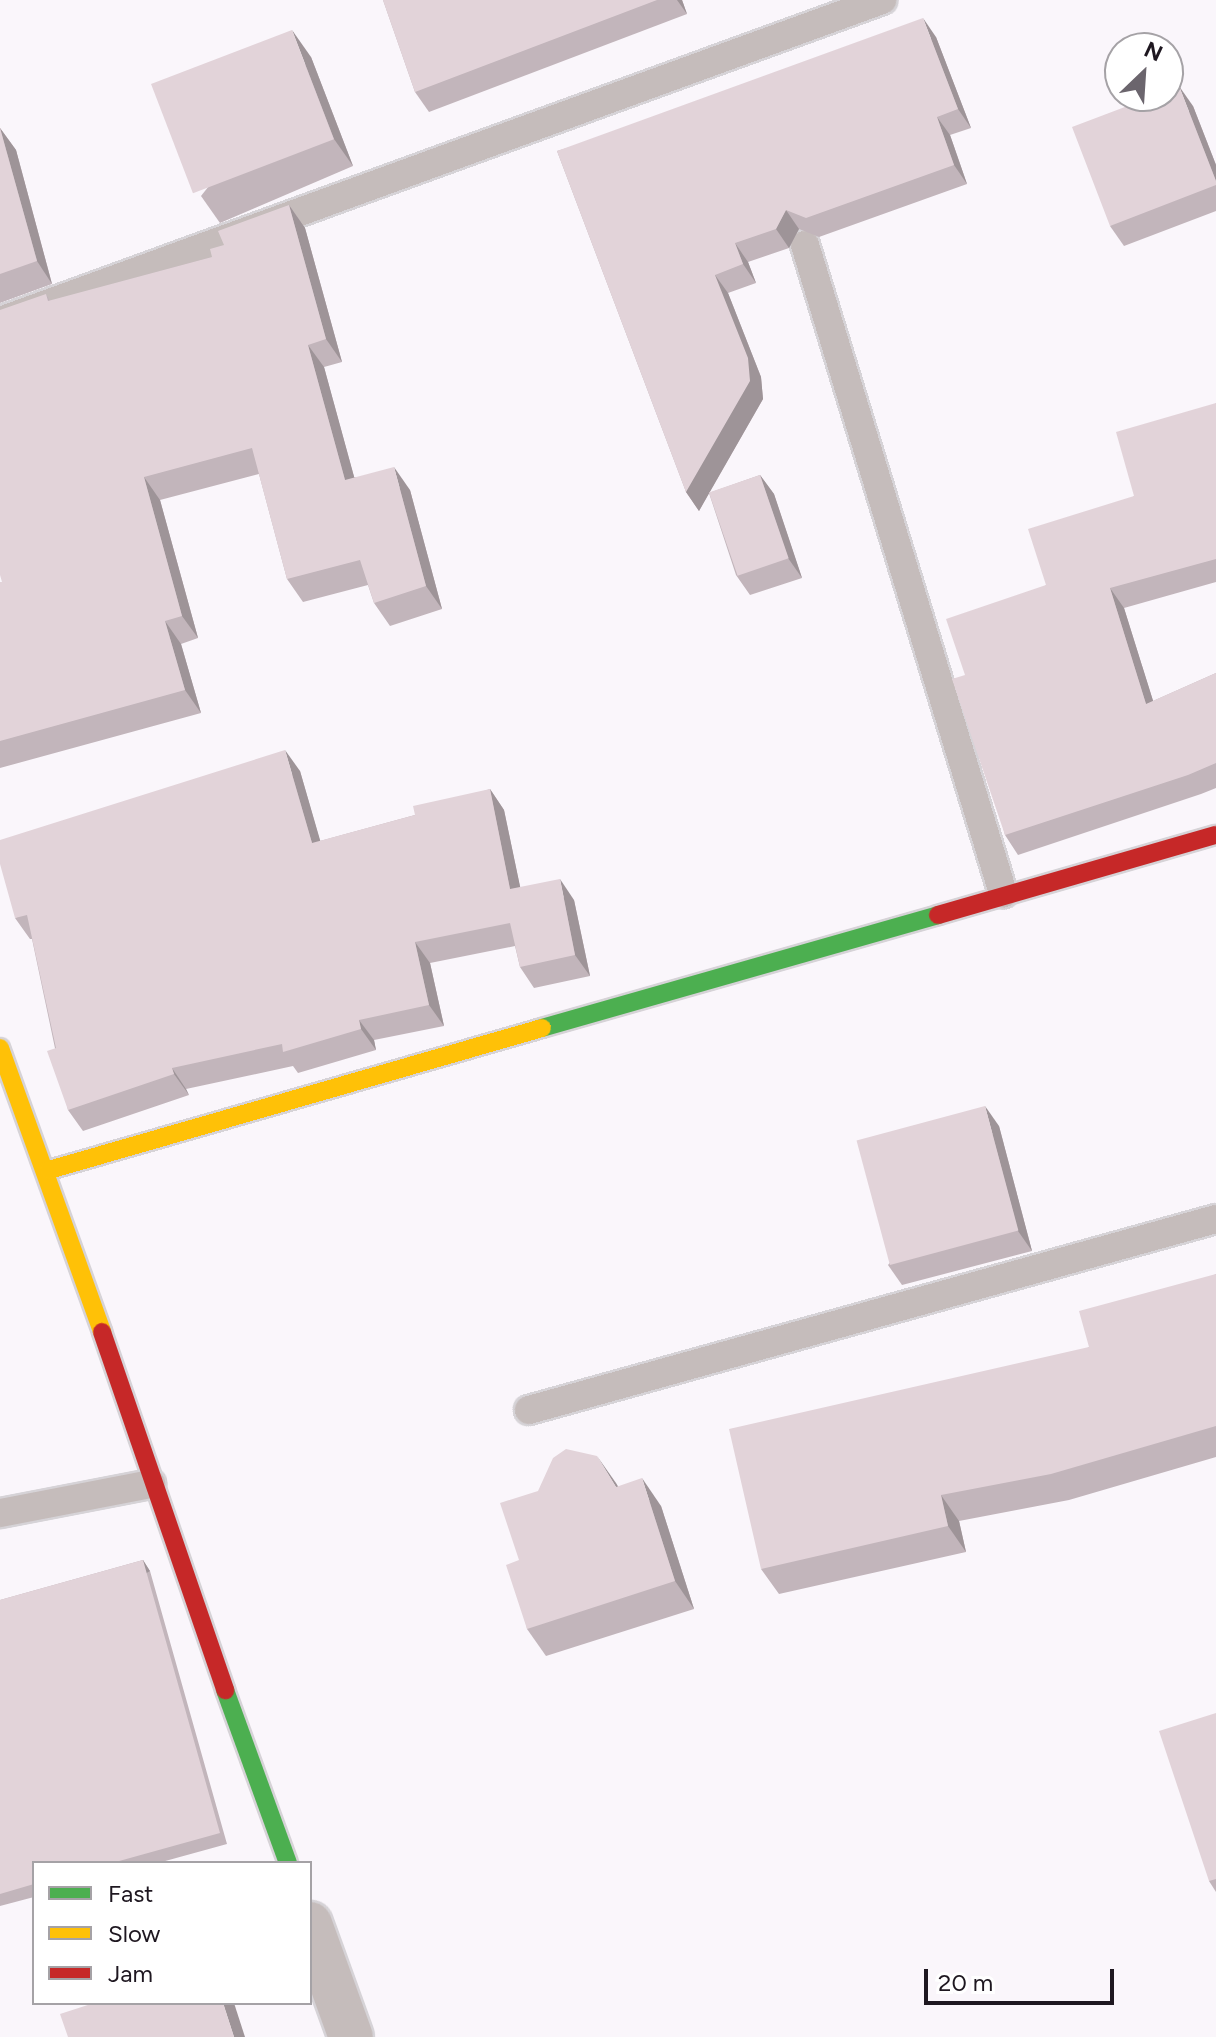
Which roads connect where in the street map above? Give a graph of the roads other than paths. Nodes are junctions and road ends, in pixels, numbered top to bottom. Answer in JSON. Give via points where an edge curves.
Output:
{"nodes":[{"id":1,"x":882,"y":0,"type":"edge"},
{"id":2,"x":805,"y":245,"type":"edge"},
{"id":3,"x":0,"y":321,"type":"edge"},
{"id":4,"x":1216,"y":835,"type":"edge"},
{"id":5,"x":1003,"y":893,"type":"junction"},
{"id":6,"x":0,"y":1048,"type":"edge"},
{"id":7,"x":49,"y":1170,"type":"junction"},
{"id":8,"x":1216,"y":1219,"type":"edge"},
{"id":9,"x":529,"y":1410,"type":"dead end"},
{"id":10,"x":151,"y":1484,"type":"junction"},
{"id":11,"x":0,"y":1513,"type":"edge"},
{"id":12,"x":287,"y":1861,"type":"edge"},
{"id":13,"x":312,"y":1930,"type":"edge"},
{"id":14,"x":351,"y":2037,"type":"edge"}],
"edges":[{"from":1,"to":3,"type":"lane"},
{"from":2,"to":5,"type":"lane"},
{"from":4,"to":5,"type":"street"},
{"from":5,"to":7,"type":"street","via":[[742,976]]},
{"from":6,"to":7,"type":"street"},
{"from":7,"to":10,"type":"street"},
{"from":8,"to":9,"type":"lane"},
{"from":10,"to":11,"type":"lane"},
{"from":10,"to":12,"type":"street"},
{"from":13,"to":14,"type":"street"}]}
